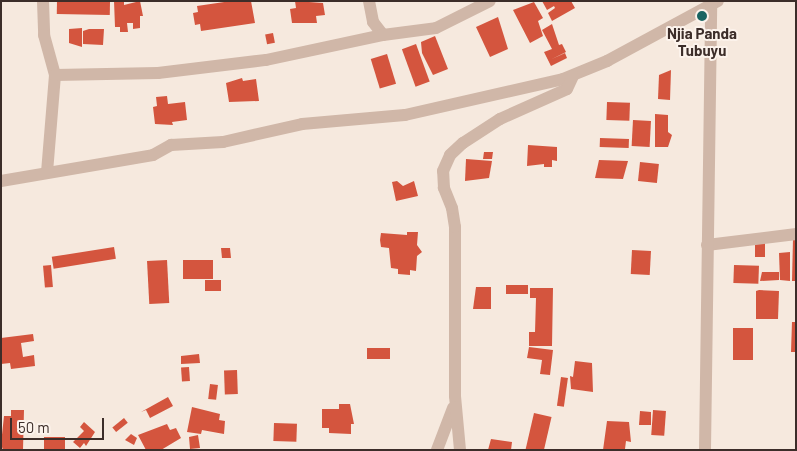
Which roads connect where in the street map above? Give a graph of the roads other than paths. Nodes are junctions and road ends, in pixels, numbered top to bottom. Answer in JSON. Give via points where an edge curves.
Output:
{"nodes":[{"id":1,"x":43,"y":1,"type":"edge"},
{"id":2,"x":369,"y":1,"type":"edge"},
{"id":3,"x":490,"y":1,"type":"edge"},
{"id":4,"x":714,"y":3,"type":"edge"},
{"id":5,"x":383,"y":35,"type":"junction"},
{"id":6,"x":55,"y":75,"type":"junction"},
{"id":7,"x":573,"y":76,"type":"junction"},
{"id":8,"x":46,"y":172,"type":"junction"},
{"id":9,"x":1,"y":181,"type":"edge"},
{"id":10,"x":796,"y":234,"type":"edge"},
{"id":11,"x":707,"y":245,"type":"junction"},
{"id":12,"x":455,"y":396,"type":"junction"},
{"id":13,"x":438,"y":450,"type":"edge"},
{"id":14,"x":460,"y":450,"type":"edge"},
{"id":15,"x":705,"y":450,"type":"edge"}],
"edges":[{"from":1,"to":6,"type":"street","via":[[44,35]]},
{"from":2,"to":5,"type":"street","via":[[373,22]]},
{"from":3,"to":5,"type":"street","via":[[436,28]]},
{"from":4,"to":7,"type":"street"},
{"from":4,"to":11,"type":"street"},
{"from":5,"to":6,"type":"street","via":[[235,65],[158,73]]},
{"from":6,"to":8,"type":"street"},
{"from":7,"to":8,"type":"street","via":[[405,115],[302,124],[223,142],[172,146],[153,155]]},
{"from":7,"to":12,"type":"street","via":[[567,89],[500,119],[463,143],[450,155],[443,171],[456,237]]},
{"from":8,"to":9,"type":"street"},
{"from":10,"to":11,"type":"street"},
{"from":11,"to":15,"type":"street"},
{"from":12,"to":13,"type":"street","via":[[450,421]]},
{"from":12,"to":14,"type":"street"}]}
